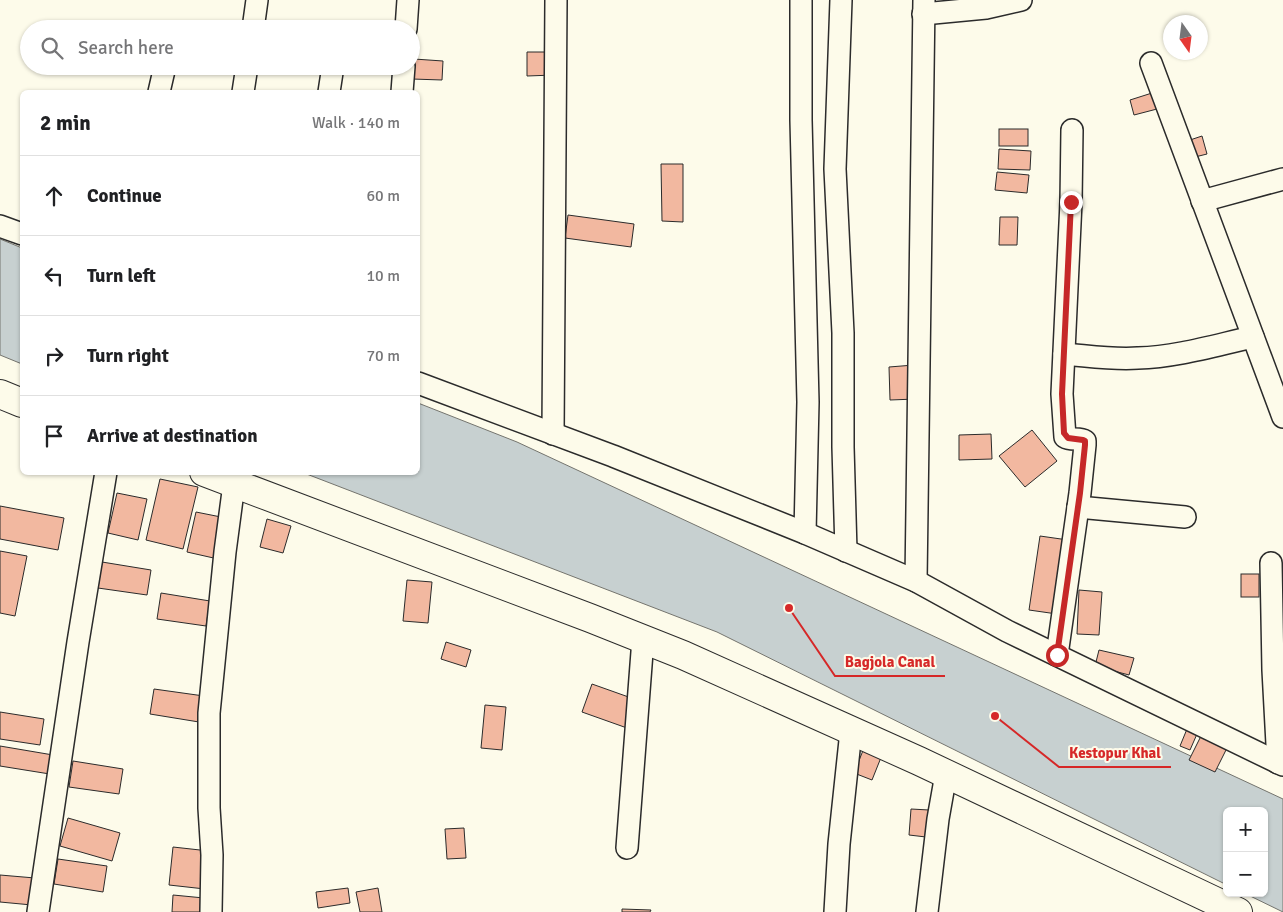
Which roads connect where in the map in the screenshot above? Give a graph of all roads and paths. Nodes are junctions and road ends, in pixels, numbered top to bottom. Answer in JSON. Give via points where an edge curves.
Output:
{"nodes":[{"id":1,"x":257,"y":0,"type":"edge"},
{"id":2,"x":408,"y":0,"type":"edge"},
{"id":3,"x":556,"y":0,"type":"edge"},
{"id":4,"x":801,"y":0,"type":"edge"},
{"id":5,"x":841,"y":0,"type":"edge"},
{"id":6,"x":1022,"y":0,"type":"edge"},
{"id":7,"x":923,"y":7,"type":"edge"},
{"id":8,"x":254,"y":20,"type":"edge"},
{"id":9,"x":407,"y":20,"type":"edge"},
{"id":10,"x":1151,"y":63,"type":"dead end"},
{"id":11,"x":163,"y":75,"type":"edge"},
{"id":12,"x":246,"y":75,"type":"edge"},
{"id":13,"x":332,"y":75,"type":"edge"},
{"id":14,"x":403,"y":75,"type":"edge"},
{"id":15,"x":159,"y":90,"type":"edge"},
{"id":16,"x":243,"y":90,"type":"edge"},
{"id":17,"x":329,"y":90,"type":"edge"},
{"id":18,"x":402,"y":90,"type":"edge"},
{"id":19,"x":1072,"y":130,"type":"dead end"},
{"id":20,"x":1283,"y":179,"type":"edge"},
{"id":21,"x":1202,"y":201,"type":"junction"},
{"id":22,"x":0,"y":226,"type":"edge"},
{"id":23,"x":20,"y":233,"type":"edge"},
{"id":24,"x":1253,"y":337,"type":"junction"},
{"id":25,"x":1064,"y":354,"type":"junction"},
{"id":26,"x":1277,"y":383,"type":"edge"},
{"id":27,"x":420,"y":384,"type":"edge"},
{"id":28,"x":0,"y":394,"type":"edge"},
{"id":29,"x":20,"y":402,"type":"edge"},
{"id":30,"x":1283,"y":417,"type":"edge"},
{"id":31,"x":552,"y":434,"type":"junction"},
{"id":32,"x":106,"y":475,"type":"edge"},
{"id":33,"x":212,"y":475,"type":"edge"},
{"id":34,"x":234,"y":484,"type":"junction"},
{"id":35,"x":1078,"y":507,"type":"junction"},
{"id":36,"x":1185,"y":517,"type":"dead end"},
{"id":37,"x":806,"y":533,"type":"junction"},
{"id":38,"x":846,"y":551,"type":"junction"},
{"id":39,"x":1271,"y":563,"type":"dead end"},
{"id":40,"x":916,"y":581,"type":"junction"},
{"id":41,"x":643,"y":639,"type":"junction"},
{"id":42,"x":1057,"y":655,"type":"junction"},
{"id":43,"x":851,"y":731,"type":"junction"},
{"id":44,"x":1281,"y":764,"type":"edge"},
{"id":45,"x":946,"y":774,"type":"junction"},
{"id":46,"x":627,"y":848,"type":"dead end"},
{"id":47,"x":38,"y":912,"type":"edge"},
{"id":48,"x":211,"y":912,"type":"edge"},
{"id":49,"x":835,"y":912,"type":"edge"},
{"id":50,"x":927,"y":912,"type":"edge"},
{"id":51,"x":1238,"y":912,"type":"edge"}],
"edges":[{"from":1,"to":8,"type":"street"},
{"from":2,"to":9,"type":"street"},
{"from":3,"to":31,"type":"street"},
{"from":4,"to":37,"type":"street","via":[[808,402]]},
{"from":5,"to":38,"type":"street","via":[[836,169]]},
{"from":6,"to":7,"type":"street","via":[[986,8]]},
{"from":7,"to":40,"type":"street"},
{"from":10,"to":21,"type":"street"},
{"from":11,"to":15,"type":"street"},
{"from":12,"to":16,"type":"street"},
{"from":13,"to":17,"type":"street"},
{"from":14,"to":18,"type":"street"},
{"from":19,"to":25,"type":"street"},
{"from":20,"to":21,"type":"street"},
{"from":21,"to":24,"type":"street"},
{"from":22,"to":23,"type":"street"},
{"from":24,"to":25,"type":"street","via":[[1140,358]]},
{"from":24,"to":26,"type":"street"},
{"from":25,"to":35,"type":"street","via":[[1064,433],[1068,438],[1085,441]]},
{"from":26,"to":30,"type":"street"},
{"from":27,"to":31,"type":"street"},
{"from":28,"to":29,"type":"street"},
{"from":31,"to":37,"type":"street"},
{"from":32,"to":47,"type":"street"},
{"from":33,"to":34,"type":"street"},
{"from":34,"to":41,"type":"street"},
{"from":34,"to":48,"type":"street","via":[[209,713]]},
{"from":35,"to":36,"type":"street"},
{"from":35,"to":42,"type":"street"},
{"from":37,"to":38,"type":"street"},
{"from":38,"to":40,"type":"street"},
{"from":39,"to":44,"type":"street","via":[[1273,670]]},
{"from":40,"to":42,"type":"street"},
{"from":41,"to":43,"type":"street"},
{"from":41,"to":46,"type":"street"},
{"from":42,"to":44,"type":"street"},
{"from":43,"to":45,"type":"street"},
{"from":43,"to":49,"type":"street"},
{"from":45,"to":50,"type":"street"},
{"from":45,"to":51,"type":"street"}]}
